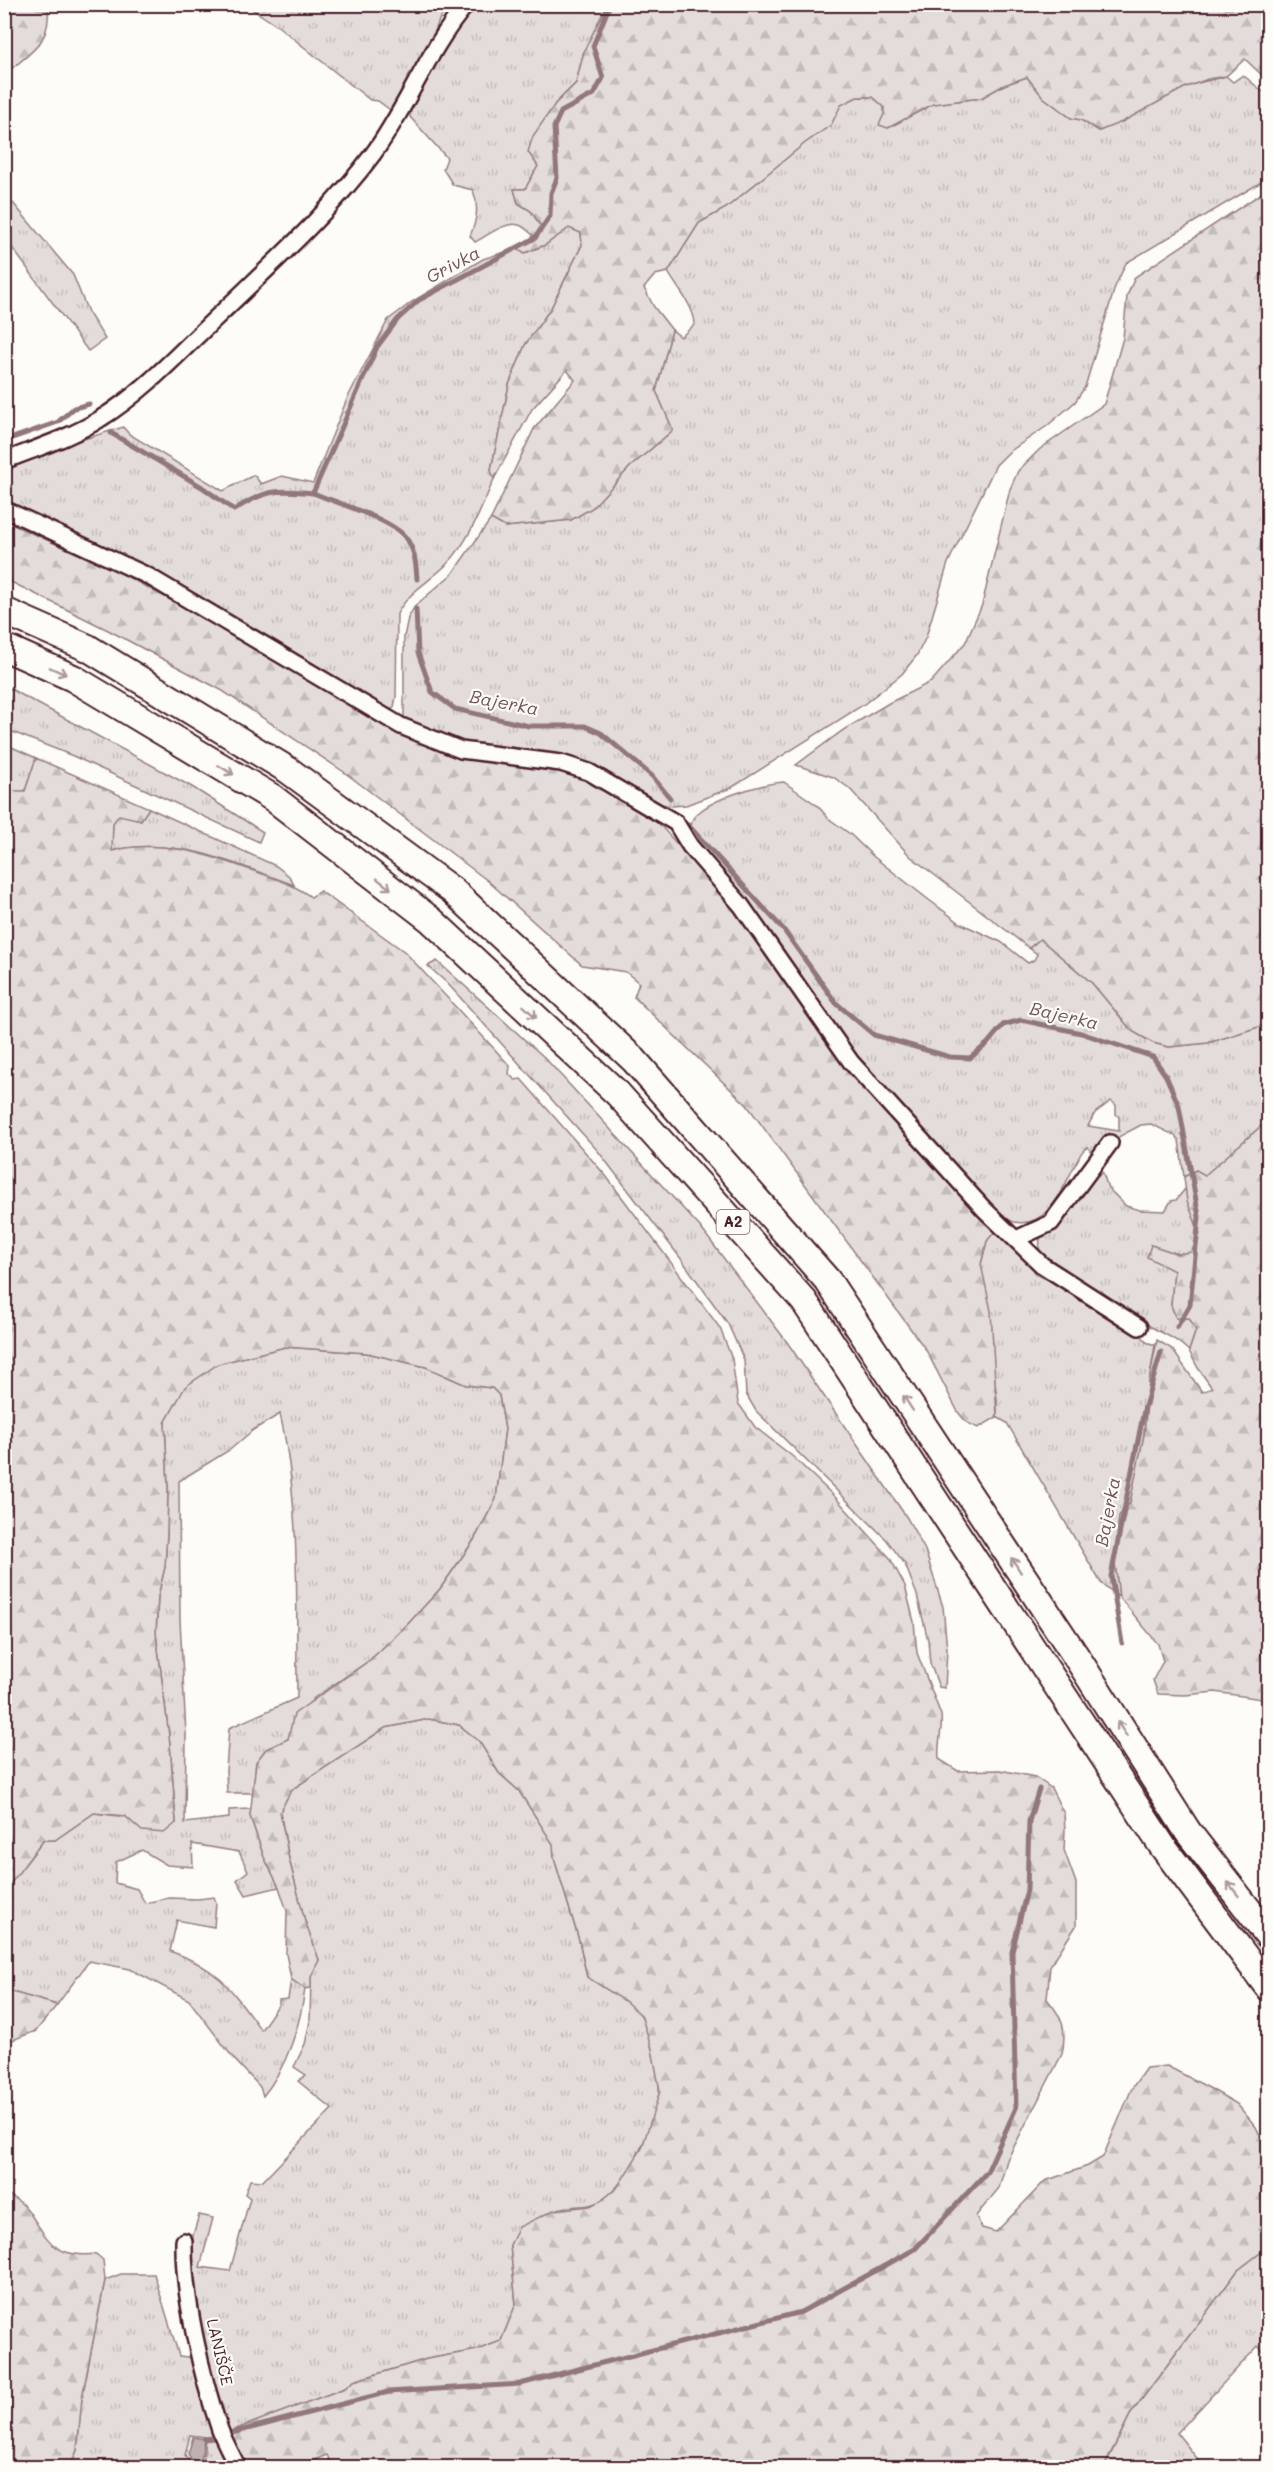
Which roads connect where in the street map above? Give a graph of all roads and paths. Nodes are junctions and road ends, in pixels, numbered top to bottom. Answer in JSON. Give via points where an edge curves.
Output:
{"nodes":[{"id":1,"x":467,"y":4,"type":"edge"},
{"id":2,"x":4,"y":461,"type":"edge"},
{"id":3,"x":4,"y":509,"type":"edge"},
{"id":4,"x":4,"y":611,"type":"edge"},
{"id":5,"x":4,"y":647,"type":"edge"},
{"id":6,"x":1110,"y":1143,"type":"dead end"},
{"id":7,"x":1016,"y":1239,"type":"junction"},
{"id":8,"x":1139,"y":1326,"type":"dead end"},
{"id":9,"x":1269,"y":1935,"type":"edge"},
{"id":10,"x":1269,"y":1987,"type":"edge"},
{"id":11,"x":184,"y":2241,"type":"dead end"},
{"id":12,"x":238,"y":2468,"type":"edge"}],
"edges":[{"from":1,"to":2,"type":"street","via":[[372,154],[267,269],[130,398],[98,421]]},
{"from":3,"to":7,"type":"street","via":[[148,576],[400,726],[461,750],[561,763],[589,772],[676,823],[690,846],[741,905],[851,1062]]},
{"from":9,"to":4,"type":"highway","number":"A2","one_way":true,"via":[[1188,1832],[828,1281],[634,1060],[453,891],[288,770],[88,648]]},
{"from":5,"to":10,"type":"highway","number":"A2","one_way":true,"via":[[73,678],[273,798],[431,920],[618,1094],[804,1301],[1163,1847]]},
{"from":6,"to":7,"type":"street","via":[[1051,1223]]},
{"from":7,"to":8,"type":"street","via":[[1042,1265]]},
{"from":11,"to":12,"type":"street","name":"LANIŠČE","via":[[184,2270],[200,2356],[220,2431]]}]}
